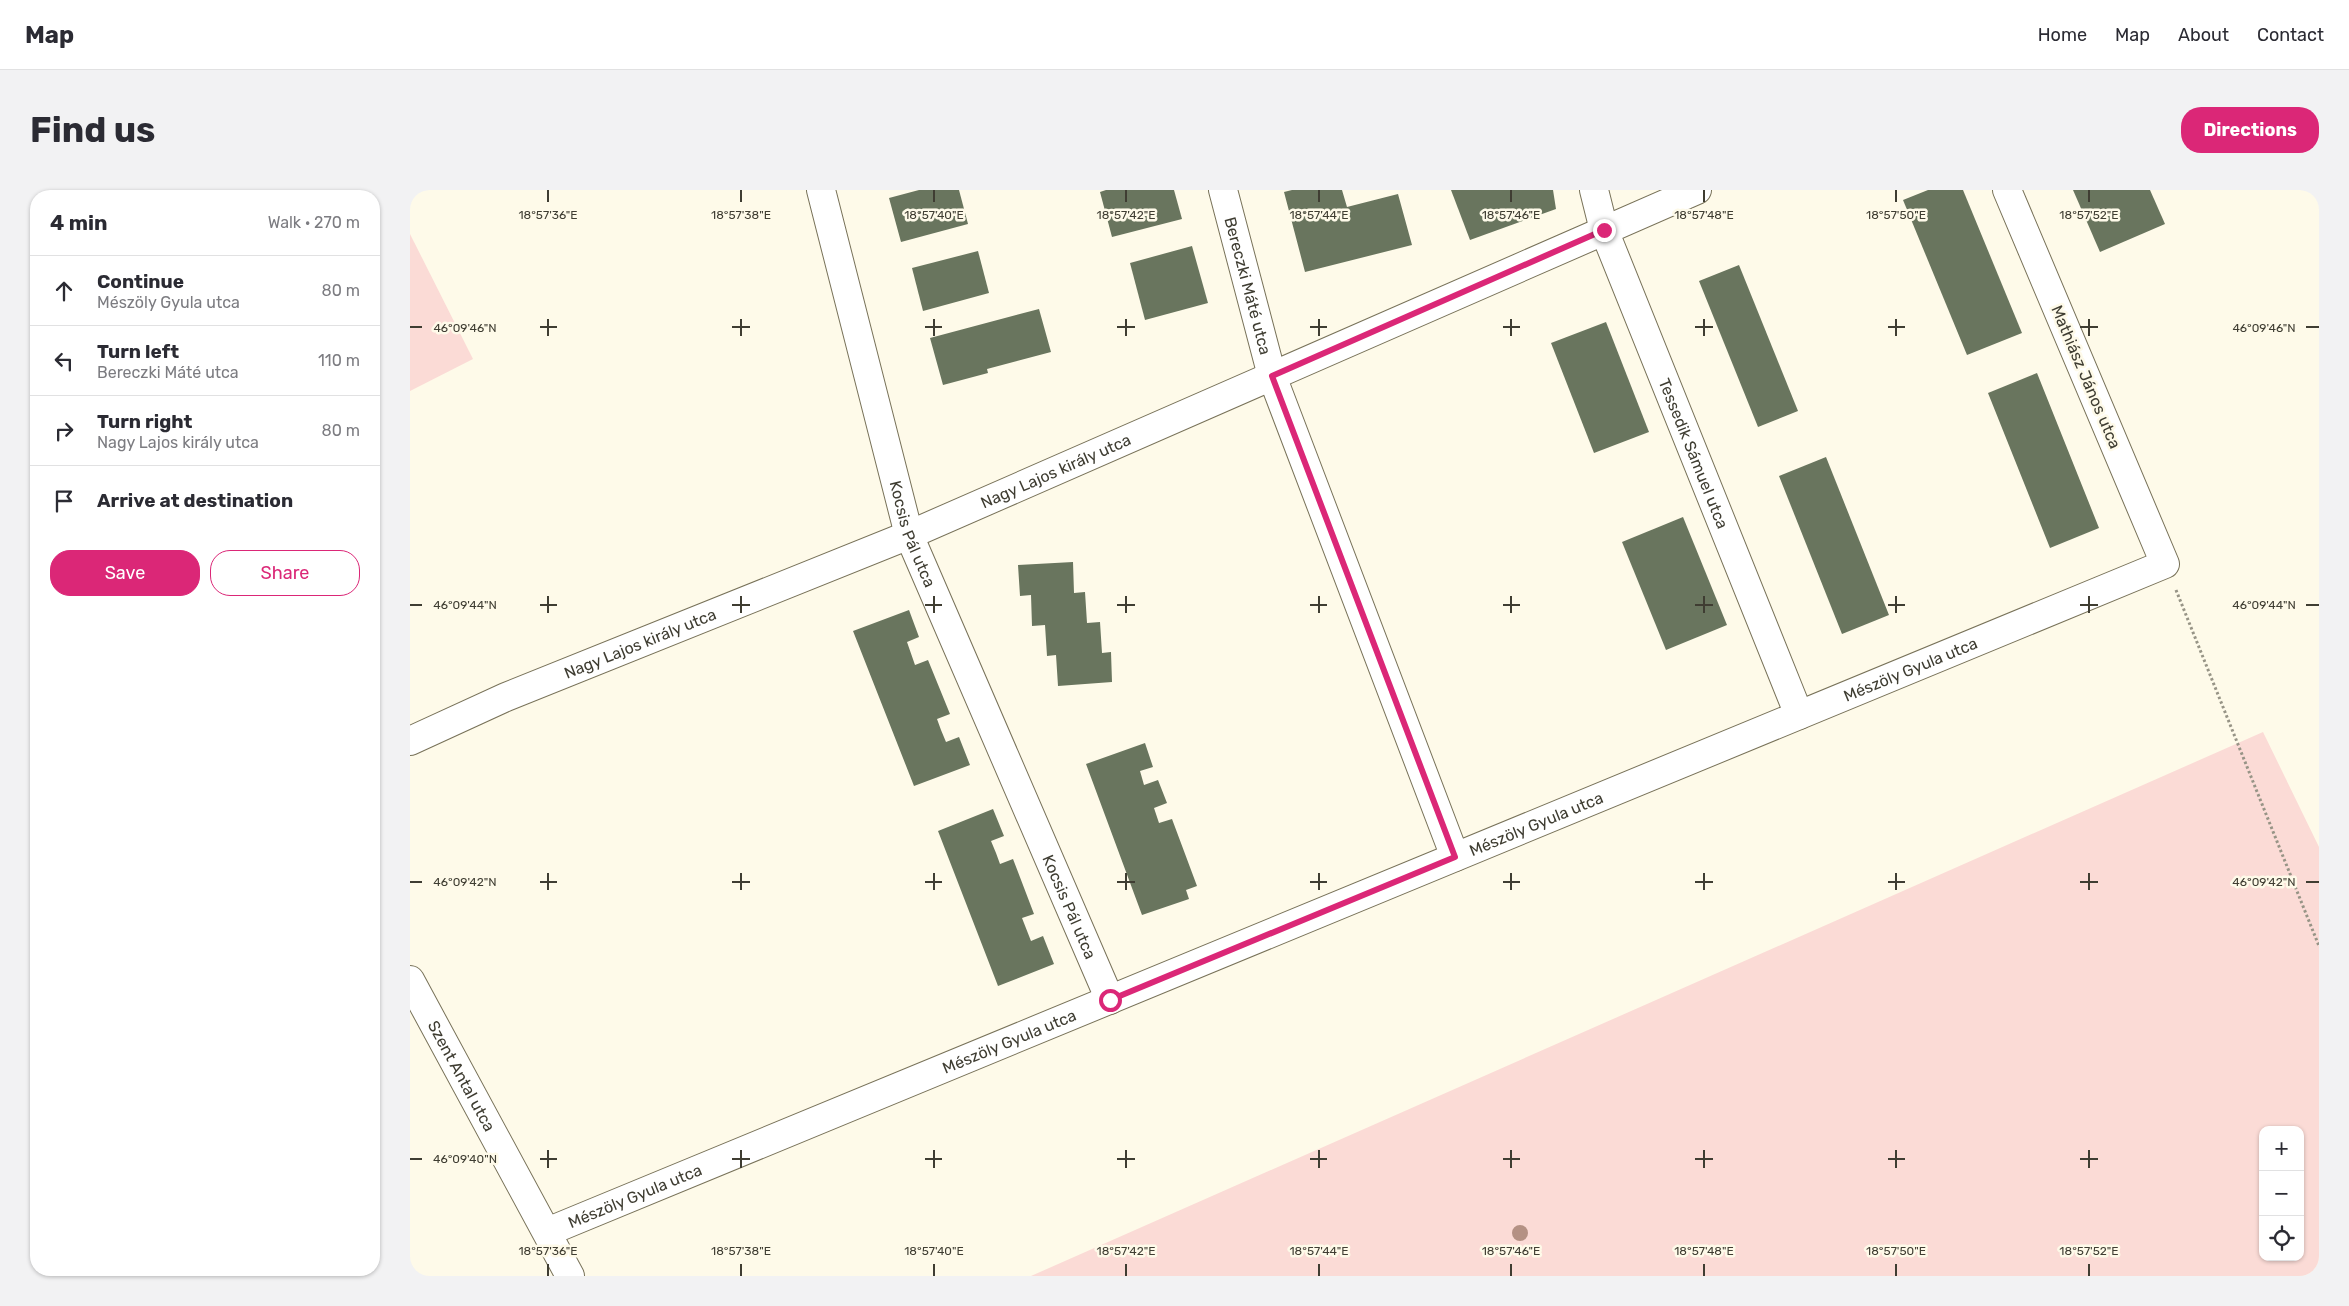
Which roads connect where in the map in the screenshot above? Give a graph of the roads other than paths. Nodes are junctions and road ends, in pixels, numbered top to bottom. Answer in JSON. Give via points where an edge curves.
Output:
{"nodes":[{"id":1,"x":821,"y":190,"type":"edge"},
{"id":2,"x":1223,"y":190,"type":"edge"},
{"id":3,"x":1594,"y":190,"type":"edge"},
{"id":4,"x":1697,"y":190,"type":"edge"},
{"id":5,"x":2007,"y":190,"type":"edge"},
{"id":6,"x":1604,"y":230,"type":"junction"},
{"id":7,"x":1272,"y":376,"type":"junction"},
{"id":8,"x":909,"y":535,"type":"junction"},
{"id":9,"x":2165,"y":564,"type":"joint"},
{"id":10,"x":1800,"y":715,"type":"junction"},
{"id":11,"x":410,"y":741,"type":"edge"},
{"id":12,"x":1455,"y":857,"type":"junction"},
{"id":13,"x":410,"y":980,"type":"edge"},
{"id":14,"x":1110,"y":1000,"type":"junction"},
{"id":15,"x":547,"y":1232,"type":"junction"},
{"id":16,"x":570,"y":1276,"type":"edge"}],
"edges":[{"from":1,"to":8,"type":"street","name":"Kocsis Pál utca"},
{"from":2,"to":7,"type":"street","name":"Bereczki Máté utca"},
{"from":3,"to":6,"type":"street","name":"Tessedik Sámuel utca"},
{"from":4,"to":6,"type":"street","name":"Nagy Lajos király utca"},
{"from":5,"to":9,"type":"street","name":"Mathiász János utca"},
{"from":6,"to":7,"type":"street","name":"Nagy Lajos király utca"},
{"from":6,"to":10,"type":"street","name":"Tessedik Sámuel utca"},
{"from":7,"to":8,"type":"street","name":"Nagy Lajos király utca"},
{"from":7,"to":12,"type":"street","name":"Bereczki Máté utca"},
{"from":8,"to":11,"type":"street","name":"Nagy Lajos király utca","via":[[506,697]]},
{"from":8,"to":14,"type":"street","name":"Kocsis Pál utca"},
{"from":9,"to":10,"type":"street","name":"Mészöly Gyula utca"},
{"from":10,"to":12,"type":"street","name":"Mészöly Gyula utca"},
{"from":12,"to":14,"type":"street","name":"Mészöly Gyula utca"},
{"from":13,"to":15,"type":"street","name":"Szent Antal utca"},
{"from":14,"to":15,"type":"street","name":"Mészöly Gyula utca"},
{"from":15,"to":16,"type":"street","name":"Szent Antal utca"}]}
